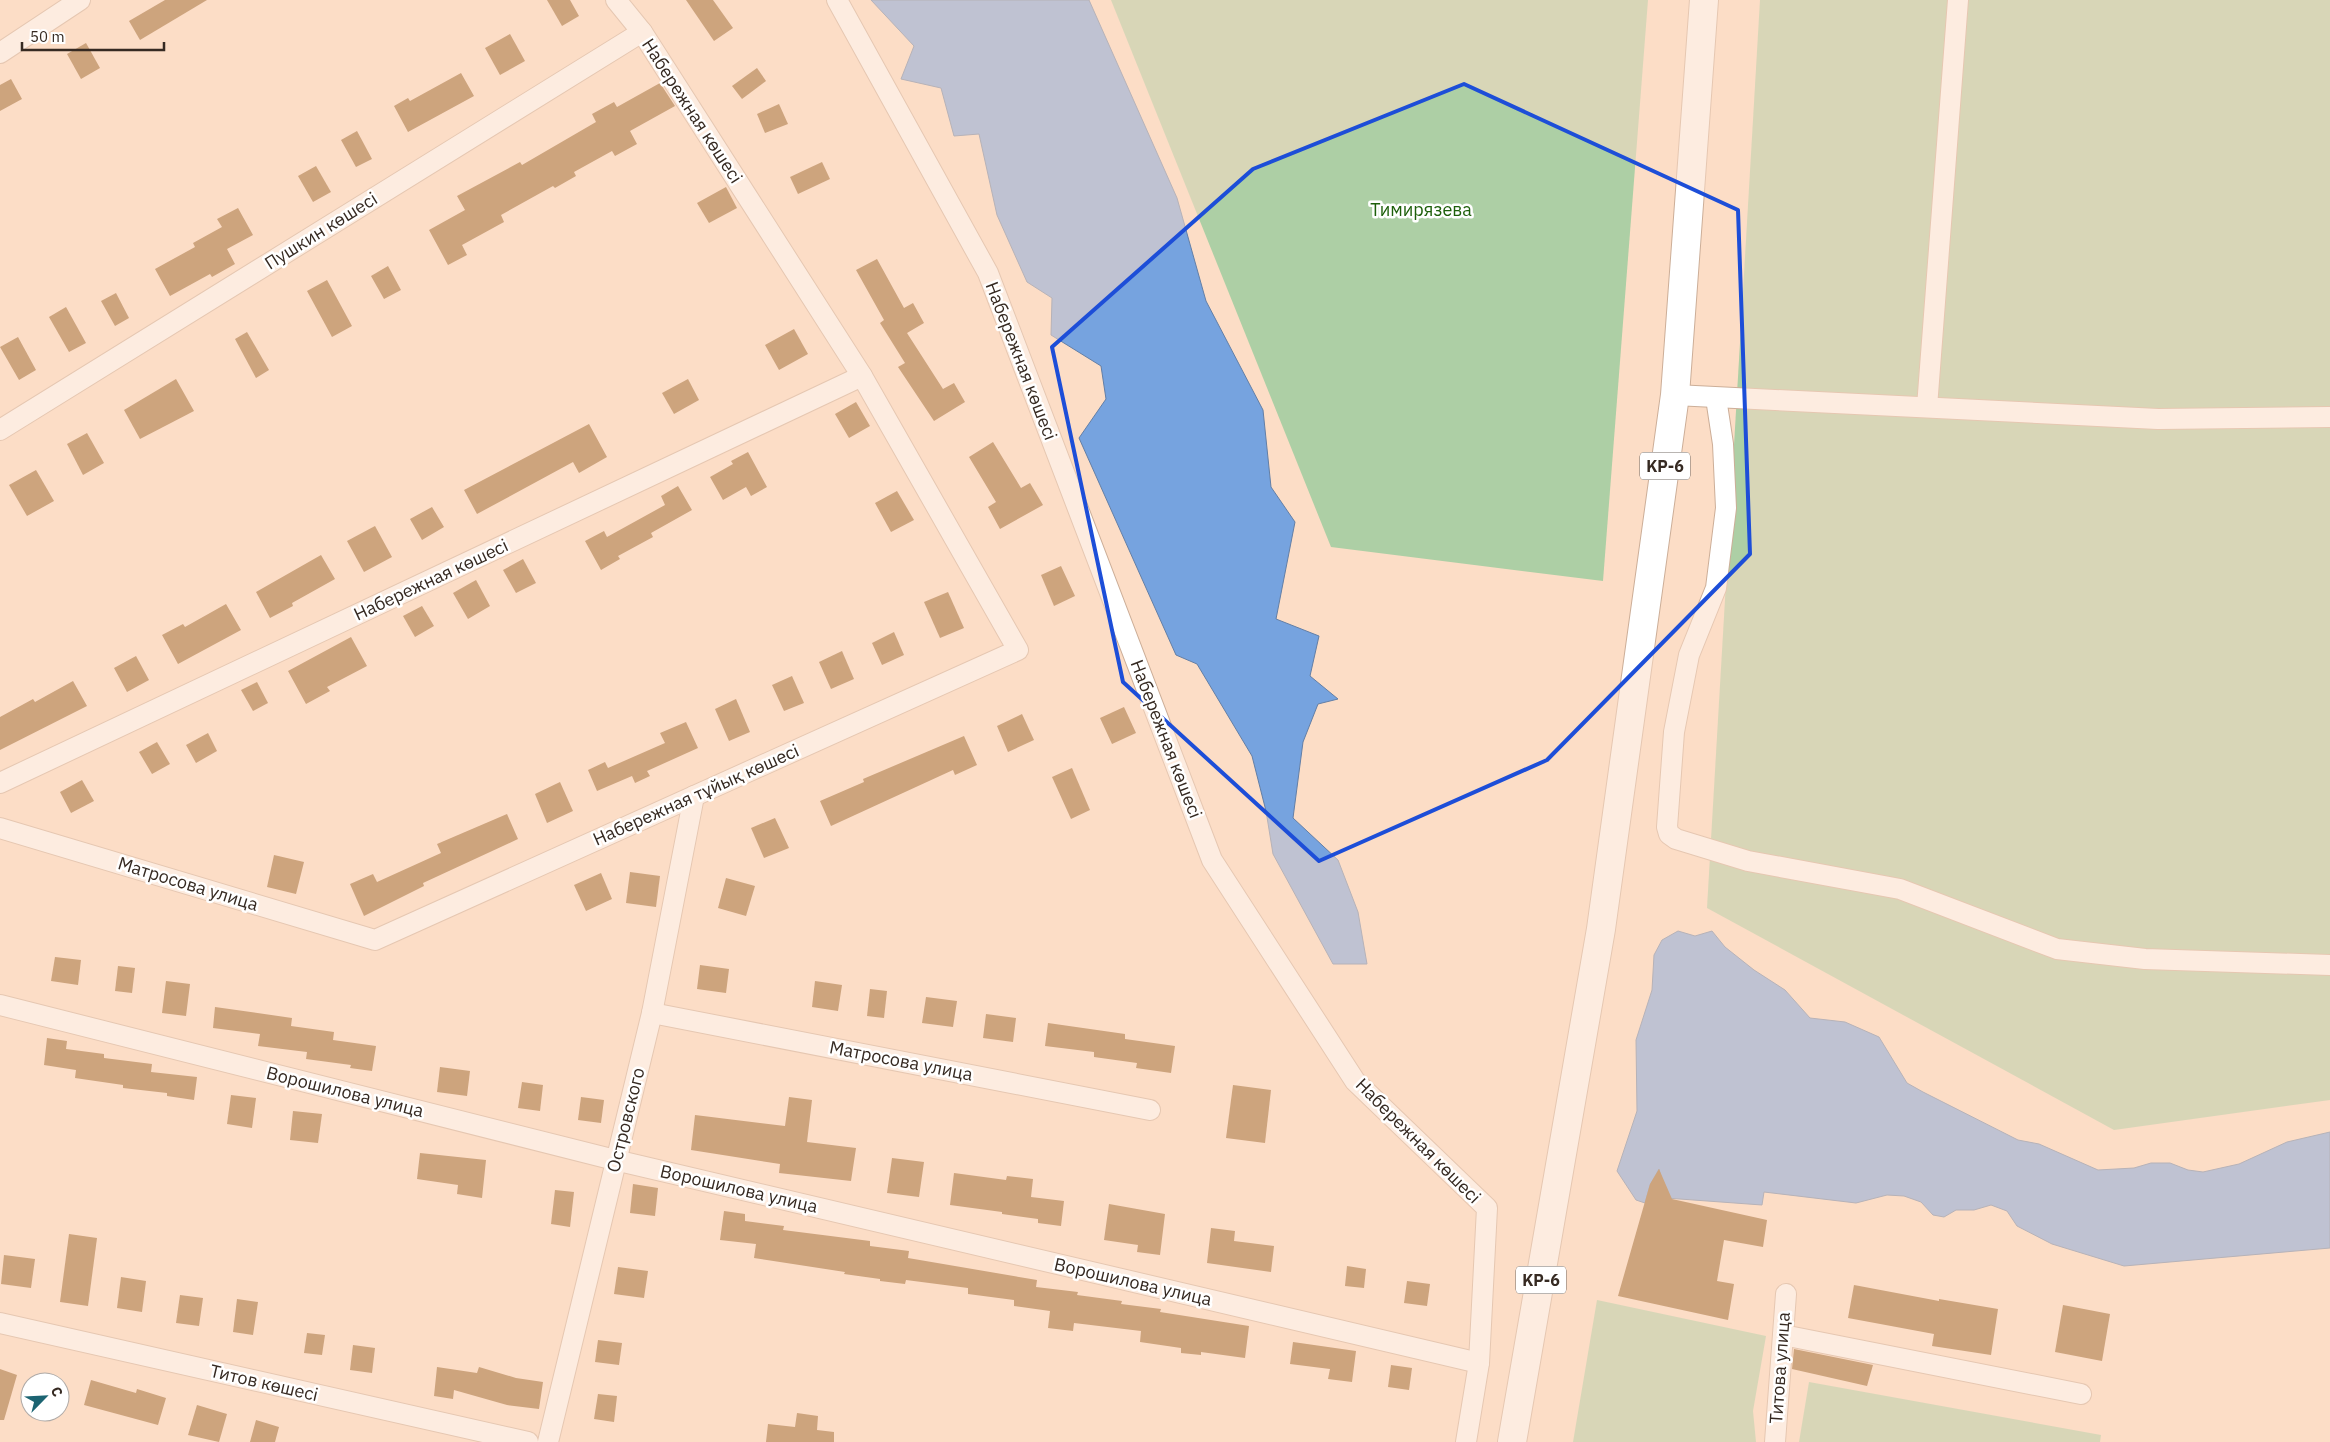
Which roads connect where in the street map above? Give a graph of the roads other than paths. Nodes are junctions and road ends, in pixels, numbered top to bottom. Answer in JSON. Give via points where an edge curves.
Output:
{"nodes":[{"id":1,"x":80,"y":0,"type":"edge"},
{"id":2,"x":616,"y":0,"type":"edge"},
{"id":3,"x":837,"y":0,"type":"edge"},
{"id":4,"x":1704,"y":0,"type":"edge"},
{"id":5,"x":1958,"y":0,"type":"edge"},
{"id":6,"x":642,"y":32,"type":"junction"},
{"id":7,"x":0,"y":52,"type":"edge"},
{"id":8,"x":862,"y":376,"type":"junction"},
{"id":9,"x":1675,"y":395,"type":"junction"},
{"id":10,"x":1716,"y":398,"type":"junction"},
{"id":11,"x":1927,"y":407,"type":"junction"},
{"id":12,"x":2330,"y":417,"type":"edge"},
{"id":13,"x":0,"y":430,"type":"edge"},
{"id":14,"x":1018,"y":650,"type":"joint"},
{"id":15,"x":0,"y":783,"type":"edge"},
{"id":16,"x":694,"y":796,"type":"junction"},
{"id":17,"x":0,"y":828,"type":"edge"},
{"id":18,"x":375,"y":940,"type":"joint"},
{"id":19,"x":2330,"y":965,"type":"edge"},
{"id":20,"x":0,"y":1005,"type":"edge"},
{"id":21,"x":652,"y":1013,"type":"junction"},
{"id":22,"x":1150,"y":1110,"type":"dead end"},
{"id":23,"x":616,"y":1160,"type":"junction"},
{"id":24,"x":1786,"y":1294,"type":"dead end"},
{"id":25,"x":0,"y":1324,"type":"edge"},
{"id":26,"x":1783,"y":1335,"type":"junction"},
{"id":27,"x":1479,"y":1363,"type":"junction"},
{"id":28,"x":2082,"y":1394,"type":"dead end"},
{"id":29,"x":528,"y":1442,"type":"edge"},
{"id":30,"x":548,"y":1442,"type":"edge"},
{"id":31,"x":1466,"y":1442,"type":"edge"},
{"id":32,"x":1512,"y":1442,"type":"edge"},
{"id":33,"x":1775,"y":1442,"type":"edge"}],
"edges":[{"from":1,"to":7,"type":"street"},
{"from":2,"to":6,"type":"street","name":"Набережная көшесі"},
{"from":3,"to":27,"type":"street","name":"Набережная көшесі","via":[[988,273],[1212,860],[1356,1081],[1487,1208]]},
{"from":4,"to":9,"type":"highway","number":"KP-6"},
{"from":5,"to":11,"type":"street"},
{"from":6,"to":8,"type":"street","name":"Набережная көшесі"},
{"from":6,"to":13,"type":"street","name":"Пушкин көшесі"},
{"from":8,"to":14,"type":"street","name":"Набережная көшесі"},
{"from":8,"to":15,"type":"street","name":"Набережная көшесі"},
{"from":9,"to":10,"type":"street"},
{"from":9,"to":32,"type":"highway","number":"KP-6","via":[[1601,930]]},
{"from":10,"to":11,"type":"street"},
{"from":10,"to":19,"type":"street","via":[[1723,444],[1726,508],[1716,588],[1689,655],[1674,732],[1669,834],[1748,861],[1900,888],[2057,949],[2145,959]]},
{"from":11,"to":12,"type":"street","via":[[2158,419]]},
{"from":14,"to":16,"type":"street","name":"Набережная тұйық көшесі"},
{"from":16,"to":18,"type":"street","name":"Набережная тұйық көшесі"},
{"from":16,"to":21,"type":"street","name":"Островского"},
{"from":17,"to":18,"type":"street","name":"Матросова улица"},
{"from":20,"to":23,"type":"street","name":"Ворошилова улица"},
{"from":21,"to":22,"type":"street","name":"Матросова улица"},
{"from":21,"to":23,"type":"street","name":"Островского"},
{"from":23,"to":27,"type":"street","name":"Ворошилова улица"},
{"from":23,"to":30,"type":"street","name":"Островского"},
{"from":24,"to":26,"type":"street","name":"Титова улица"},
{"from":25,"to":29,"type":"street","name":"Титов көшесі"},
{"from":26,"to":28,"type":"street"},
{"from":26,"to":33,"type":"street","name":"Титова улица"},
{"from":27,"to":31,"type":"street","name":"Набережная көшесі"}]}
